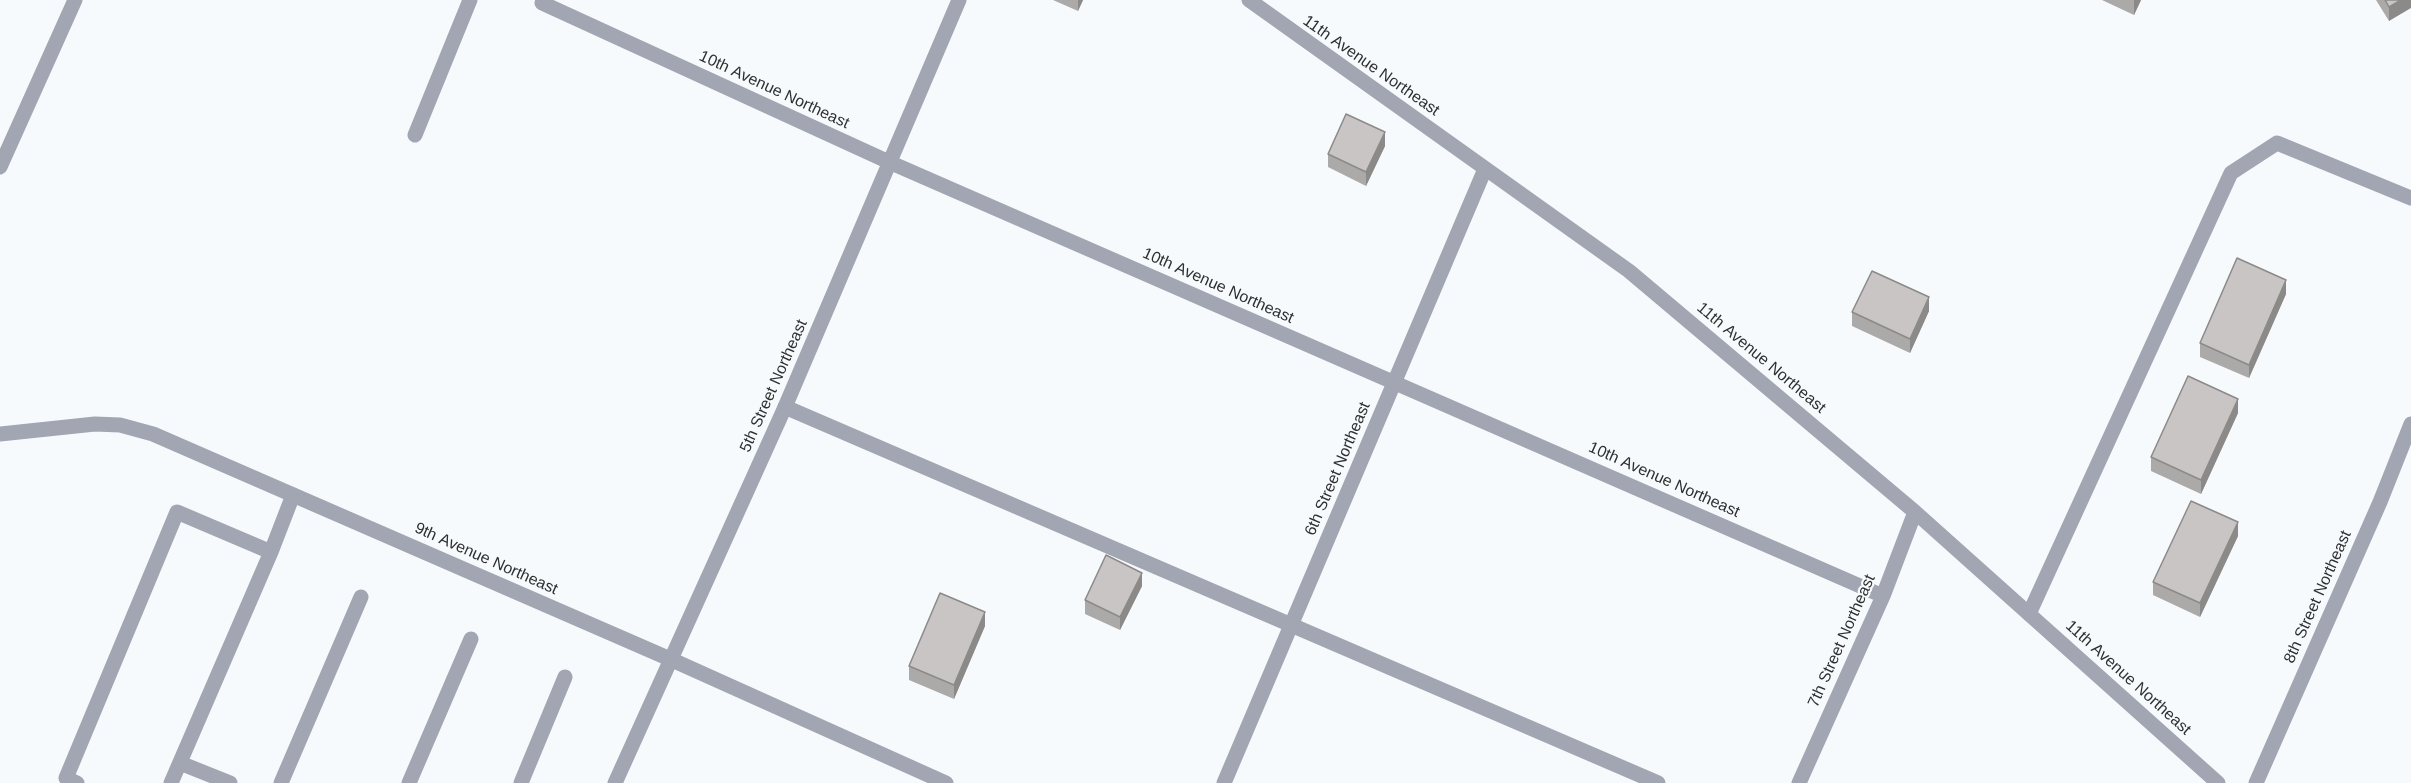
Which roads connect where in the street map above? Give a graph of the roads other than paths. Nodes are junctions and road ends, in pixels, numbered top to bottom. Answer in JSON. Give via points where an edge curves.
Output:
{"nodes":[{"id":1,"x":75,"y":0,"type":"edge"},
{"id":2,"x":470,"y":0,"type":"edge"},
{"id":3,"x":958,"y":0,"type":"edge"},
{"id":4,"x":1249,"y":0,"type":"edge"},
{"id":5,"x":542,"y":3,"type":"dead end"},
{"id":6,"x":415,"y":135,"type":"dead end"},
{"id":7,"x":889,"y":162,"type":"junction"},
{"id":8,"x":0,"y":167,"type":"edge"},
{"id":9,"x":1485,"y":169,"type":"junction"},
{"id":10,"x":2411,"y":198,"type":"edge"},
{"id":11,"x":1394,"y":382,"type":"junction"},
{"id":12,"x":785,"y":407,"type":"junction"},
{"id":13,"x":2411,"y":423,"type":"edge"},
{"id":14,"x":0,"y":434,"type":"edge"},
{"id":15,"x":293,"y":495,"type":"junction"},
{"id":16,"x":1916,"y":512,"type":"junction"},
{"id":17,"x":271,"y":552,"type":"junction"},
{"id":18,"x":1883,"y":596,"type":"junction"},
{"id":19,"x":361,"y":597,"type":"dead end"},
{"id":20,"x":2030,"y":614,"type":"junction"},
{"id":21,"x":1291,"y":625,"type":"junction"},
{"id":22,"x":471,"y":639,"type":"dead end"},
{"id":23,"x":670,"y":659,"type":"junction"},
{"id":24,"x":565,"y":677,"type":"dead end"},
{"id":25,"x":180,"y":763,"type":"junction"},
{"id":26,"x":77,"y":783,"type":"edge"},
{"id":27,"x":171,"y":783,"type":"edge"},
{"id":28,"x":230,"y":783,"type":"edge"},
{"id":29,"x":281,"y":783,"type":"edge"},
{"id":30,"x":409,"y":783,"type":"edge"},
{"id":31,"x":521,"y":783,"type":"edge"},
{"id":32,"x":615,"y":783,"type":"edge"},
{"id":33,"x":946,"y":783,"type":"edge"},
{"id":34,"x":1224,"y":783,"type":"edge"},
{"id":35,"x":1658,"y":783,"type":"edge"},
{"id":36,"x":1799,"y":783,"type":"edge"},
{"id":37,"x":2218,"y":783,"type":"edge"},
{"id":38,"x":2256,"y":783,"type":"edge"}],
"edges":[{"from":1,"to":8,"type":"street"},
{"from":2,"to":6,"type":"street"},
{"from":3,"to":7,"type":"street","name":"5th Street Northeast"},
{"from":4,"to":9,"type":"street","name":"11th Avenue Northeast"},
{"from":5,"to":7,"type":"street","name":"10th Avenue Northeast"},
{"from":7,"to":11,"type":"street","name":"10th Avenue Northeast"},
{"from":7,"to":12,"type":"street","name":"5th Street Northeast"},
{"from":9,"to":11,"type":"street","name":"6th Street Northeast"},
{"from":9,"to":16,"type":"street","name":"11th Avenue Northeast","via":[[1629,271]]},
{"from":10,"to":20,"type":"street","via":[[2277,143],[2231,173]]},
{"from":11,"to":18,"type":"street","name":"10th Avenue Northeast"},
{"from":11,"to":21,"type":"street","name":"6th Street Northeast"},
{"from":12,"to":21,"type":"street"},
{"from":12,"to":23,"type":"street","name":"5th Street Northeast"},
{"from":13,"to":38,"type":"street","name":"8th Street Northeast"},
{"from":14,"to":15,"type":"street","name":"9th Avenue Northeast","via":[[120,425],[153,434]]},
{"from":15,"to":17,"type":"street"},
{"from":15,"to":23,"type":"street","name":"9th Avenue Northeast"},
{"from":16,"to":18,"type":"street","name":"7th Street Northeast"},
{"from":16,"to":20,"type":"street","name":"11th Avenue Northeast"},
{"from":17,"to":25,"type":"street"},
{"from":17,"to":26,"type":"street","via":[[177,512],[66,778]]},
{"from":18,"to":36,"type":"street","name":"7th Street Northeast"},
{"from":19,"to":29,"type":"street"},
{"from":20,"to":37,"type":"street","name":"11th Avenue Northeast"},
{"from":21,"to":34,"type":"street","name":"6th Street Northeast"},
{"from":21,"to":35,"type":"street"},
{"from":22,"to":30,"type":"street"},
{"from":23,"to":32,"type":"street","name":"5th Street Northeast"},
{"from":23,"to":33,"type":"street","name":"9th Avenue Northeast"},
{"from":24,"to":31,"type":"street"},
{"from":25,"to":27,"type":"street"},
{"from":25,"to":28,"type":"street"}]}
